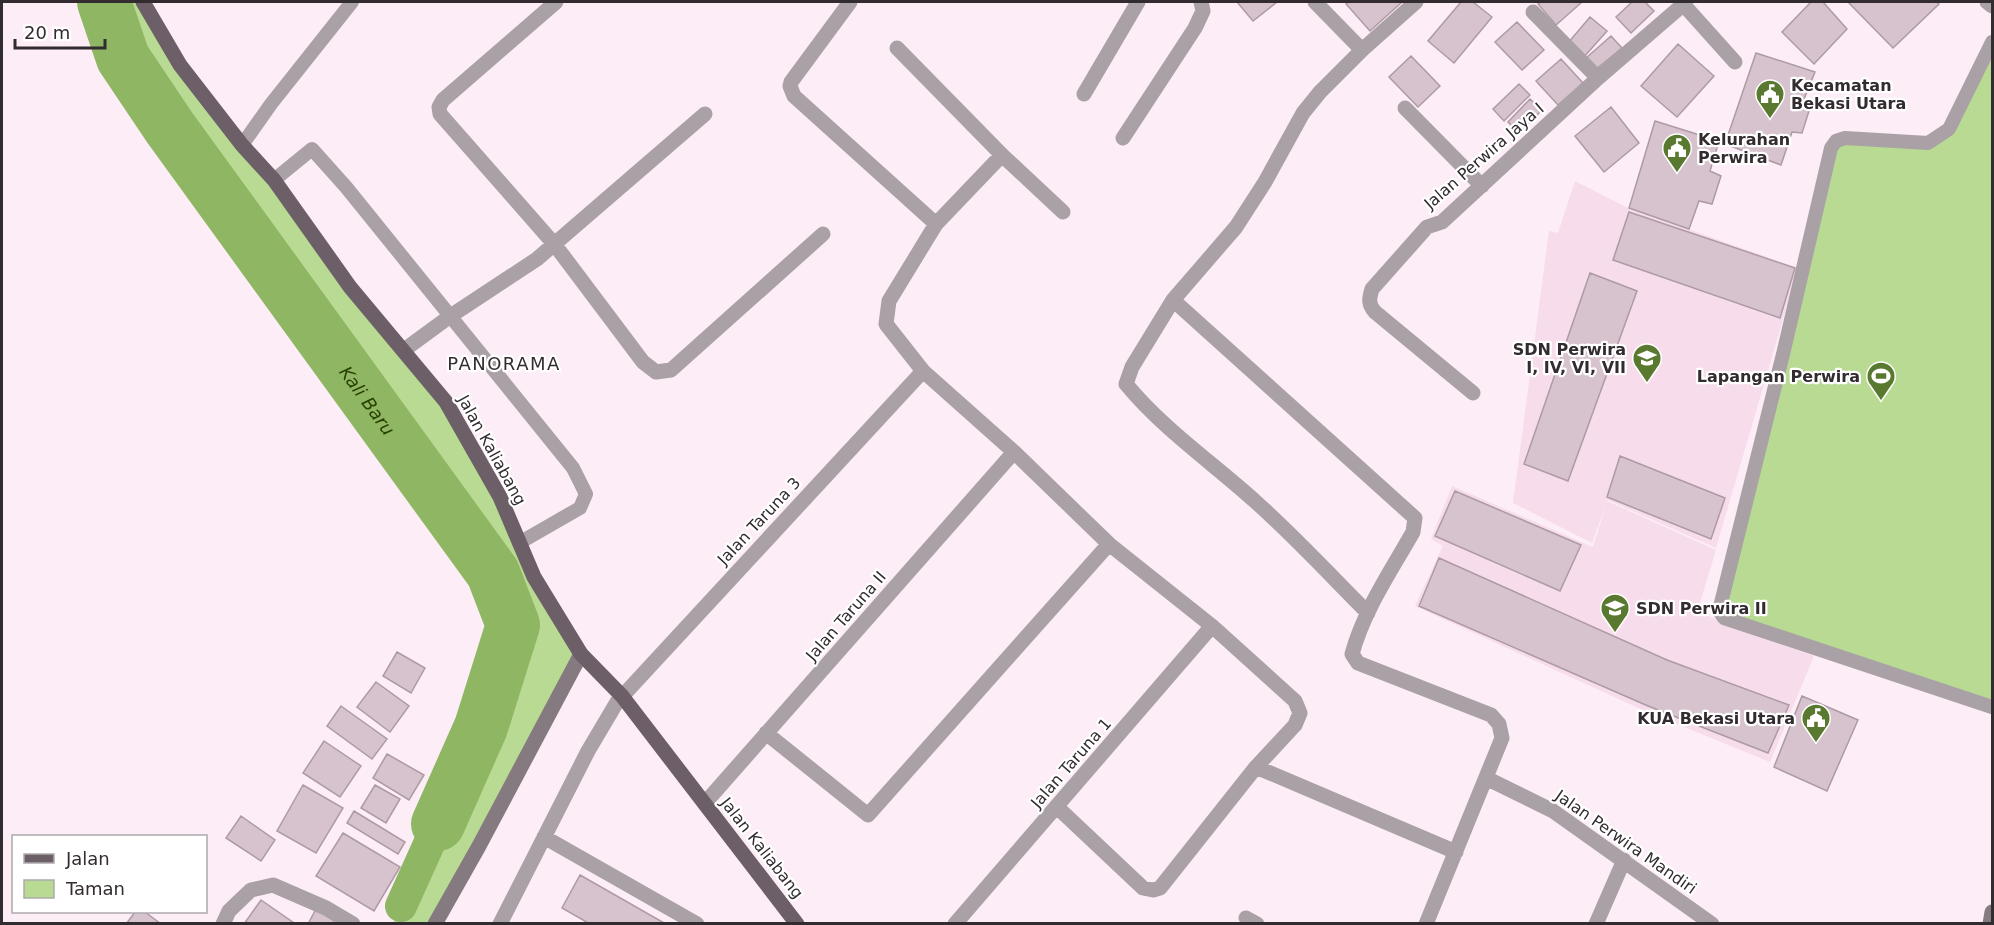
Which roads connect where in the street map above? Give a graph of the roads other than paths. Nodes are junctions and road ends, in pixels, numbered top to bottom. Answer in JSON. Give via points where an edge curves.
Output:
{"nodes":[{"id":1,"x":143,"y":2,"type":"edge"},
{"id":2,"x":352,"y":2,"type":"edge"},
{"id":3,"x":556,"y":2,"type":"edge"},
{"id":4,"x":850,"y":2,"type":"edge"},
{"id":5,"x":1138,"y":2,"type":"edge"},
{"id":6,"x":1201,"y":2,"type":"edge"},
{"id":7,"x":1315,"y":2,"type":"edge"},
{"id":8,"x":1416,"y":2,"type":"edge"},
{"id":9,"x":1987,"y":2,"type":"edge"},
{"id":10,"x":1684,"y":3,"type":"edge"},
{"id":11,"x":1992,"y":6,"type":"edge"},
{"id":12,"x":1533,"y":12,"type":"dead end"},
{"id":13,"x":1992,"y":42,"type":"edge"},
{"id":14,"x":897,"y":48,"type":"dead end"},
{"id":15,"x":1362,"y":50,"type":"junction"},
{"id":16,"x":1735,"y":62,"type":"dead end"},
{"id":17,"x":1598,"y":78,"type":"junction"},
{"id":18,"x":1084,"y":94,"type":"dead end"},
{"id":19,"x":1405,"y":108,"type":"dead end"},
{"id":20,"x":705,"y":114,"type":"dead end"},
{"id":21,"x":1123,"y":138,"type":"dead end"},
{"id":22,"x":242,"y":145,"type":"junction"},
{"id":23,"x":1002,"y":155,"type":"junction"},
{"id":24,"x":274,"y":180,"type":"junction"},
{"id":25,"x":1482,"y":186,"type":"junction"},
{"id":26,"x":1063,"y":212,"type":"dead end"},
{"id":27,"x":936,"y":224,"type":"junction"},
{"id":28,"x":823,"y":234,"type":"dead end"},
{"id":29,"x":555,"y":245,"type":"junction"},
{"id":30,"x":1173,"y":300,"type":"junction"},
{"id":31,"x":449,"y":316,"type":"junction"},
{"id":32,"x":404,"y":350,"type":"junction"},
{"id":33,"x":923,"y":371,"type":"junction"},
{"id":34,"x":1473,"y":393,"type":"dead end"},
{"id":35,"x":1014,"y":452,"type":"junction"},
{"id":36,"x":519,"y":543,"type":"junction"},
{"id":37,"x":1109,"y":544,"type":"junction"},
{"id":38,"x":1368,"y":613,"type":"junction"},
{"id":39,"x":1212,"y":626,"type":"junction"},
{"id":40,"x":580,"y":654,"type":"junction"},
{"id":41,"x":622,"y":696,"type":"junction"},
{"id":42,"x":1992,"y":707,"type":"edge"},
{"id":43,"x":766,"y":733,"type":"junction"},
{"id":44,"x":1256,"y":767,"type":"junction"},
{"id":45,"x":1486,"y":778,"type":"junction"},
{"id":46,"x":705,"y":803,"type":"junction"},
{"id":47,"x":1057,"y":807,"type":"junction"},
{"id":48,"x":544,"y":837,"type":"junction"},
{"id":49,"x":1456,"y":852,"type":"junction"},
{"id":50,"x":1624,"y":860,"type":"junction"},
{"id":51,"x":1992,"y":912,"type":"edge"},
{"id":52,"x":223,"y":924,"type":"edge"},
{"id":53,"x":353,"y":924,"type":"edge"},
{"id":54,"x":435,"y":924,"type":"edge"},
{"id":55,"x":500,"y":924,"type":"edge"},
{"id":56,"x":697,"y":924,"type":"edge"},
{"id":57,"x":797,"y":924,"type":"edge"},
{"id":58,"x":955,"y":924,"type":"edge"},
{"id":59,"x":1426,"y":924,"type":"edge"},
{"id":60,"x":1596,"y":924,"type":"edge"},
{"id":61,"x":1712,"y":924,"type":"edge"},
{"id":62,"x":1990,"y":924,"type":"edge"}],
"edges":[{"from":1,"to":22,"type":"main road","name":"Jalan Kaliabang","via":[[180,66]]},
{"from":2,"to":22,"type":"lane"},
{"from":3,"to":29,"type":"street","via":[[439,107],[440,114]]},
{"from":4,"to":27,"type":"street","via":[[790,86],[794,96]]},
{"from":5,"to":18,"type":"street"},
{"from":6,"to":21,"type":"street","via":[[1203,11],[1195,28]]},
{"from":7,"to":15,"type":"street"},
{"from":8,"to":15,"type":"street"},
{"from":9,"to":11,"type":"street"},
{"from":10,"to":16,"type":"street"},
{"from":10,"to":17,"type":"street","name":"Jalan Perwira Jaya I"},
{"from":12,"to":17,"type":"street"},
{"from":13,"to":42,"type":"lane","via":[[1948,129],[1928,143],[1845,138],[1831,148],[1719,611],[1724,618]]},
{"from":14,"to":23,"type":"street"},
{"from":15,"to":30,"type":"street","via":[[1303,113],[1236,227]]},
{"from":17,"to":25,"type":"street","name":"Jalan Perwira Jaya I"},
{"from":19,"to":25,"type":"street"},
{"from":20,"to":29,"type":"street"},
{"from":22,"to":24,"type":"main road","name":"Jalan Kaliabang"},
{"from":23,"to":26,"type":"street"},
{"from":23,"to":27,"type":"street"},
{"from":24,"to":31,"type":"lane","via":[[312,149]]},
{"from":24,"to":32,"type":"main road","name":"Jalan Kaliabang","via":[[350,287]]},
{"from":25,"to":34,"type":"street","name":"Jalan Perwira Jaya I","via":[[1442,222],[1427,227],[1372,289],[1369,299],[1375,312]]},
{"from":27,"to":33,"type":"street","via":[[889,301],[886,324]]},
{"from":28,"to":29,"type":"street","via":[[671,370],[656,372],[643,362]]},
{"from":29,"to":31,"type":"street"},
{"from":30,"to":38,"type":"street","via":[[1132,367],[1126,384],[1195,453],[1257,503]]},
{"from":30,"to":38,"type":"street","via":[[1415,518],[1413,532]]},
{"from":31,"to":32,"type":"street"},
{"from":31,"to":36,"type":"lane","via":[[573,468],[586,494],[580,508]]},
{"from":32,"to":36,"type":"main road","name":"Jalan Kaliabang","via":[[446,402],[500,497]]},
{"from":33,"to":35,"type":"street"},
{"from":33,"to":41,"type":"street","name":"Jalan Taruna 3"},
{"from":35,"to":37,"type":"street"},
{"from":35,"to":43,"type":"street","name":"Jalan Taruna II"},
{"from":36,"to":40,"type":"main road","name":"Jalan Kaliabang","via":[[534,578]]},
{"from":37,"to":39,"type":"street"},
{"from":37,"to":43,"type":"street","via":[[868,815]]},
{"from":38,"to":45,"type":"street","via":[[1352,654],[1358,663],[1491,715],[1499,724],[1503,738]]},
{"from":39,"to":44,"type":"street","via":[[1295,701],[1300,713],[1295,725]]},
{"from":39,"to":47,"type":"street","name":"Jalan Taruna 1"},
{"from":40,"to":41,"type":"main road","name":"Jalan Kaliabang"},
{"from":40,"to":54,"type":"street"},
{"from":41,"to":46,"type":"main road","name":"Jalan Kaliabang"},
{"from":41,"to":48,"type":"street","name":"Jalan Taruna 3","via":[[593,742]]},
{"from":43,"to":46,"type":"street","name":"Jalan Taruna II"},
{"from":44,"to":47,"type":"street","via":[[1160,888],[1153,890],[1143,888]]},
{"from":44,"to":49,"type":"street"},
{"from":45,"to":49,"type":"street"},
{"from":45,"to":50,"type":"street","name":"Jalan Perwira Mandiri","via":[[1553,811]]},
{"from":46,"to":57,"type":"main road","name":"Jalan Kaliabang"},
{"from":47,"to":58,"type":"street","name":"Jalan Taruna 1"},
{"from":48,"to":55,"type":"street","name":"Jalan Taruna 3"},
{"from":48,"to":56,"type":"street"},
{"from":49,"to":59,"type":"street"},
{"from":50,"to":60,"type":"street"},
{"from":50,"to":61,"type":"street","name":"Jalan Perwira Mandiri"},
{"from":51,"to":62,"type":"street"},
{"from":52,"to":53,"type":"street","via":[[229,911],[251,890],[273,885]]}]}
